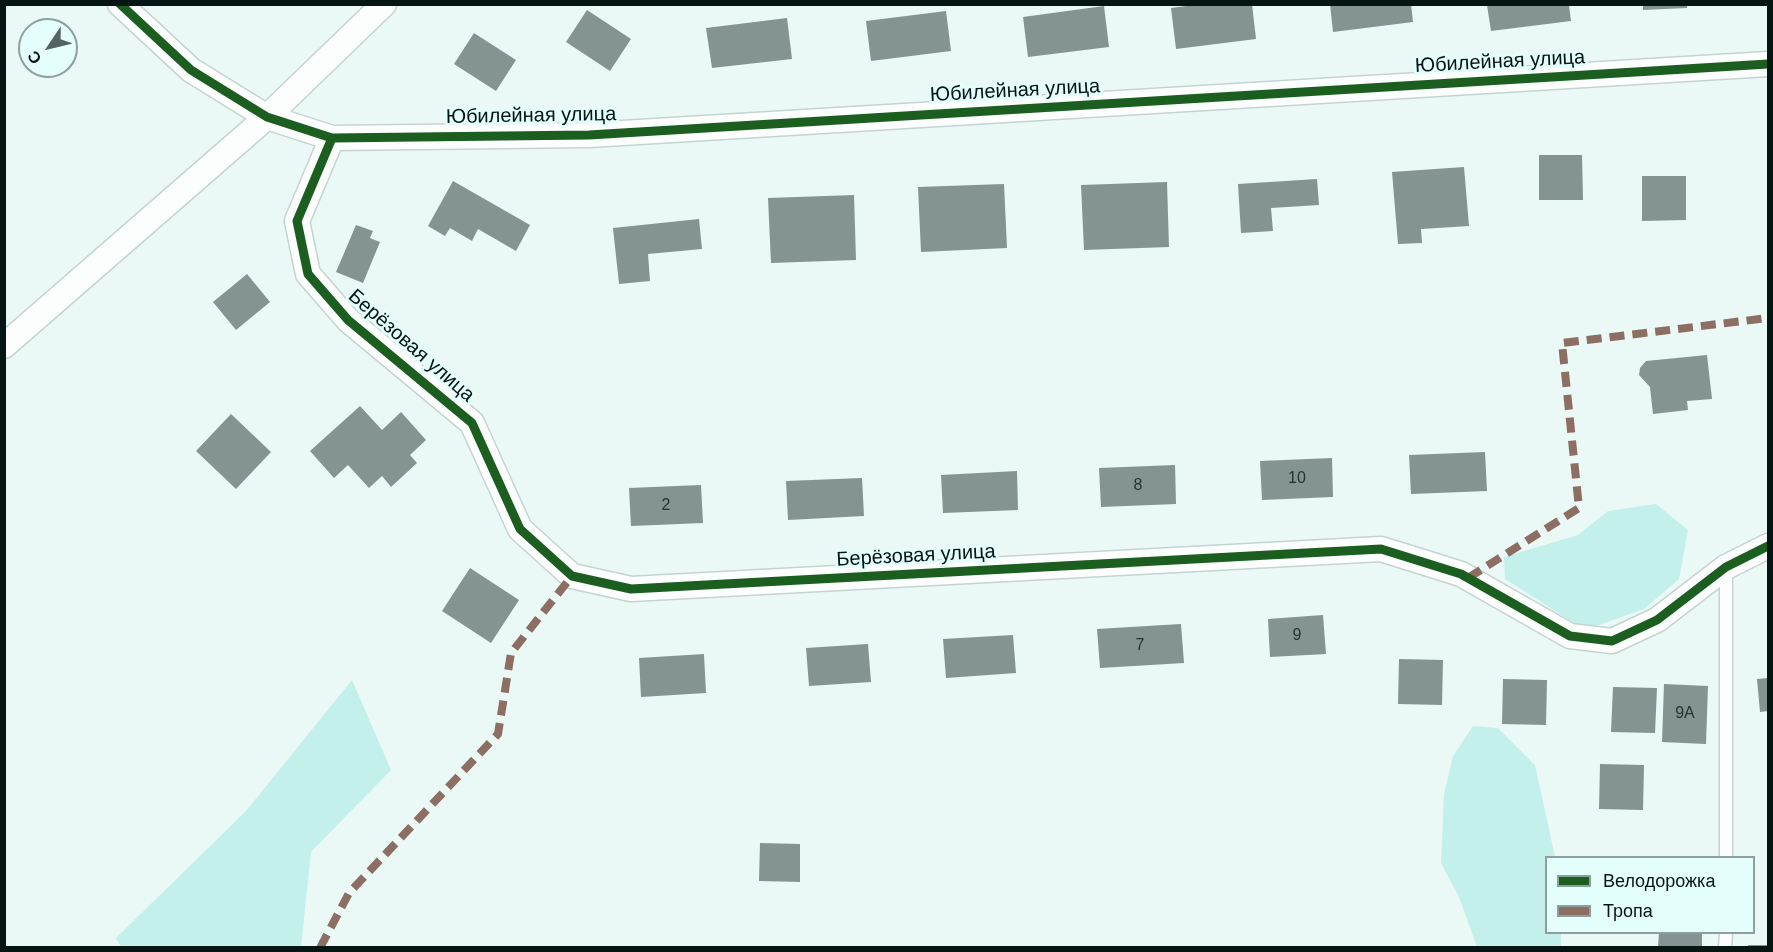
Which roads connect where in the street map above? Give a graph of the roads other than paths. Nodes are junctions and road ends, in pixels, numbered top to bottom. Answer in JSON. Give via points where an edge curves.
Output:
{"nodes":[{"id":1,"x":120,"y":4,"type":"edge"},
{"id":2,"x":384,"y":4,"type":"edge"},
{"id":3,"x":1768,"y":64,"type":"edge"},
{"id":4,"x":267,"y":117,"type":"junction"},
{"id":5,"x":332,"y":138,"type":"junction"},
{"id":6,"x":4,"y":346,"type":"edge"},
{"id":7,"x":1768,"y":546,"type":"edge"},
{"id":8,"x":1726,"y":567,"type":"junction"},
{"id":9,"x":1726,"y":856,"type":"edge"}],
"edges":[{"from":1,"to":4,"type":"street","name":"Юбилейная улица","via":[[191,70]]},
{"from":2,"to":4,"type":"street"},
{"from":3,"to":5,"type":"street","name":"Юбилейная улица","via":[[589,135]]},
{"from":4,"to":5,"type":"street","name":"Юбилейная улица"},
{"from":4,"to":6,"type":"street"},
{"from":5,"to":8,"type":"street","name":"Берёзовая улица","via":[[297,221],[308,274],[348,320],[472,423],[520,530],[572,576],[631,589],[1381,549],[1461,574],[1570,636],[1612,641],[1657,620]]},
{"from":7,"to":8,"type":"street","name":"Берёзовая улица"},
{"from":8,"to":9,"type":"lane"}]}
